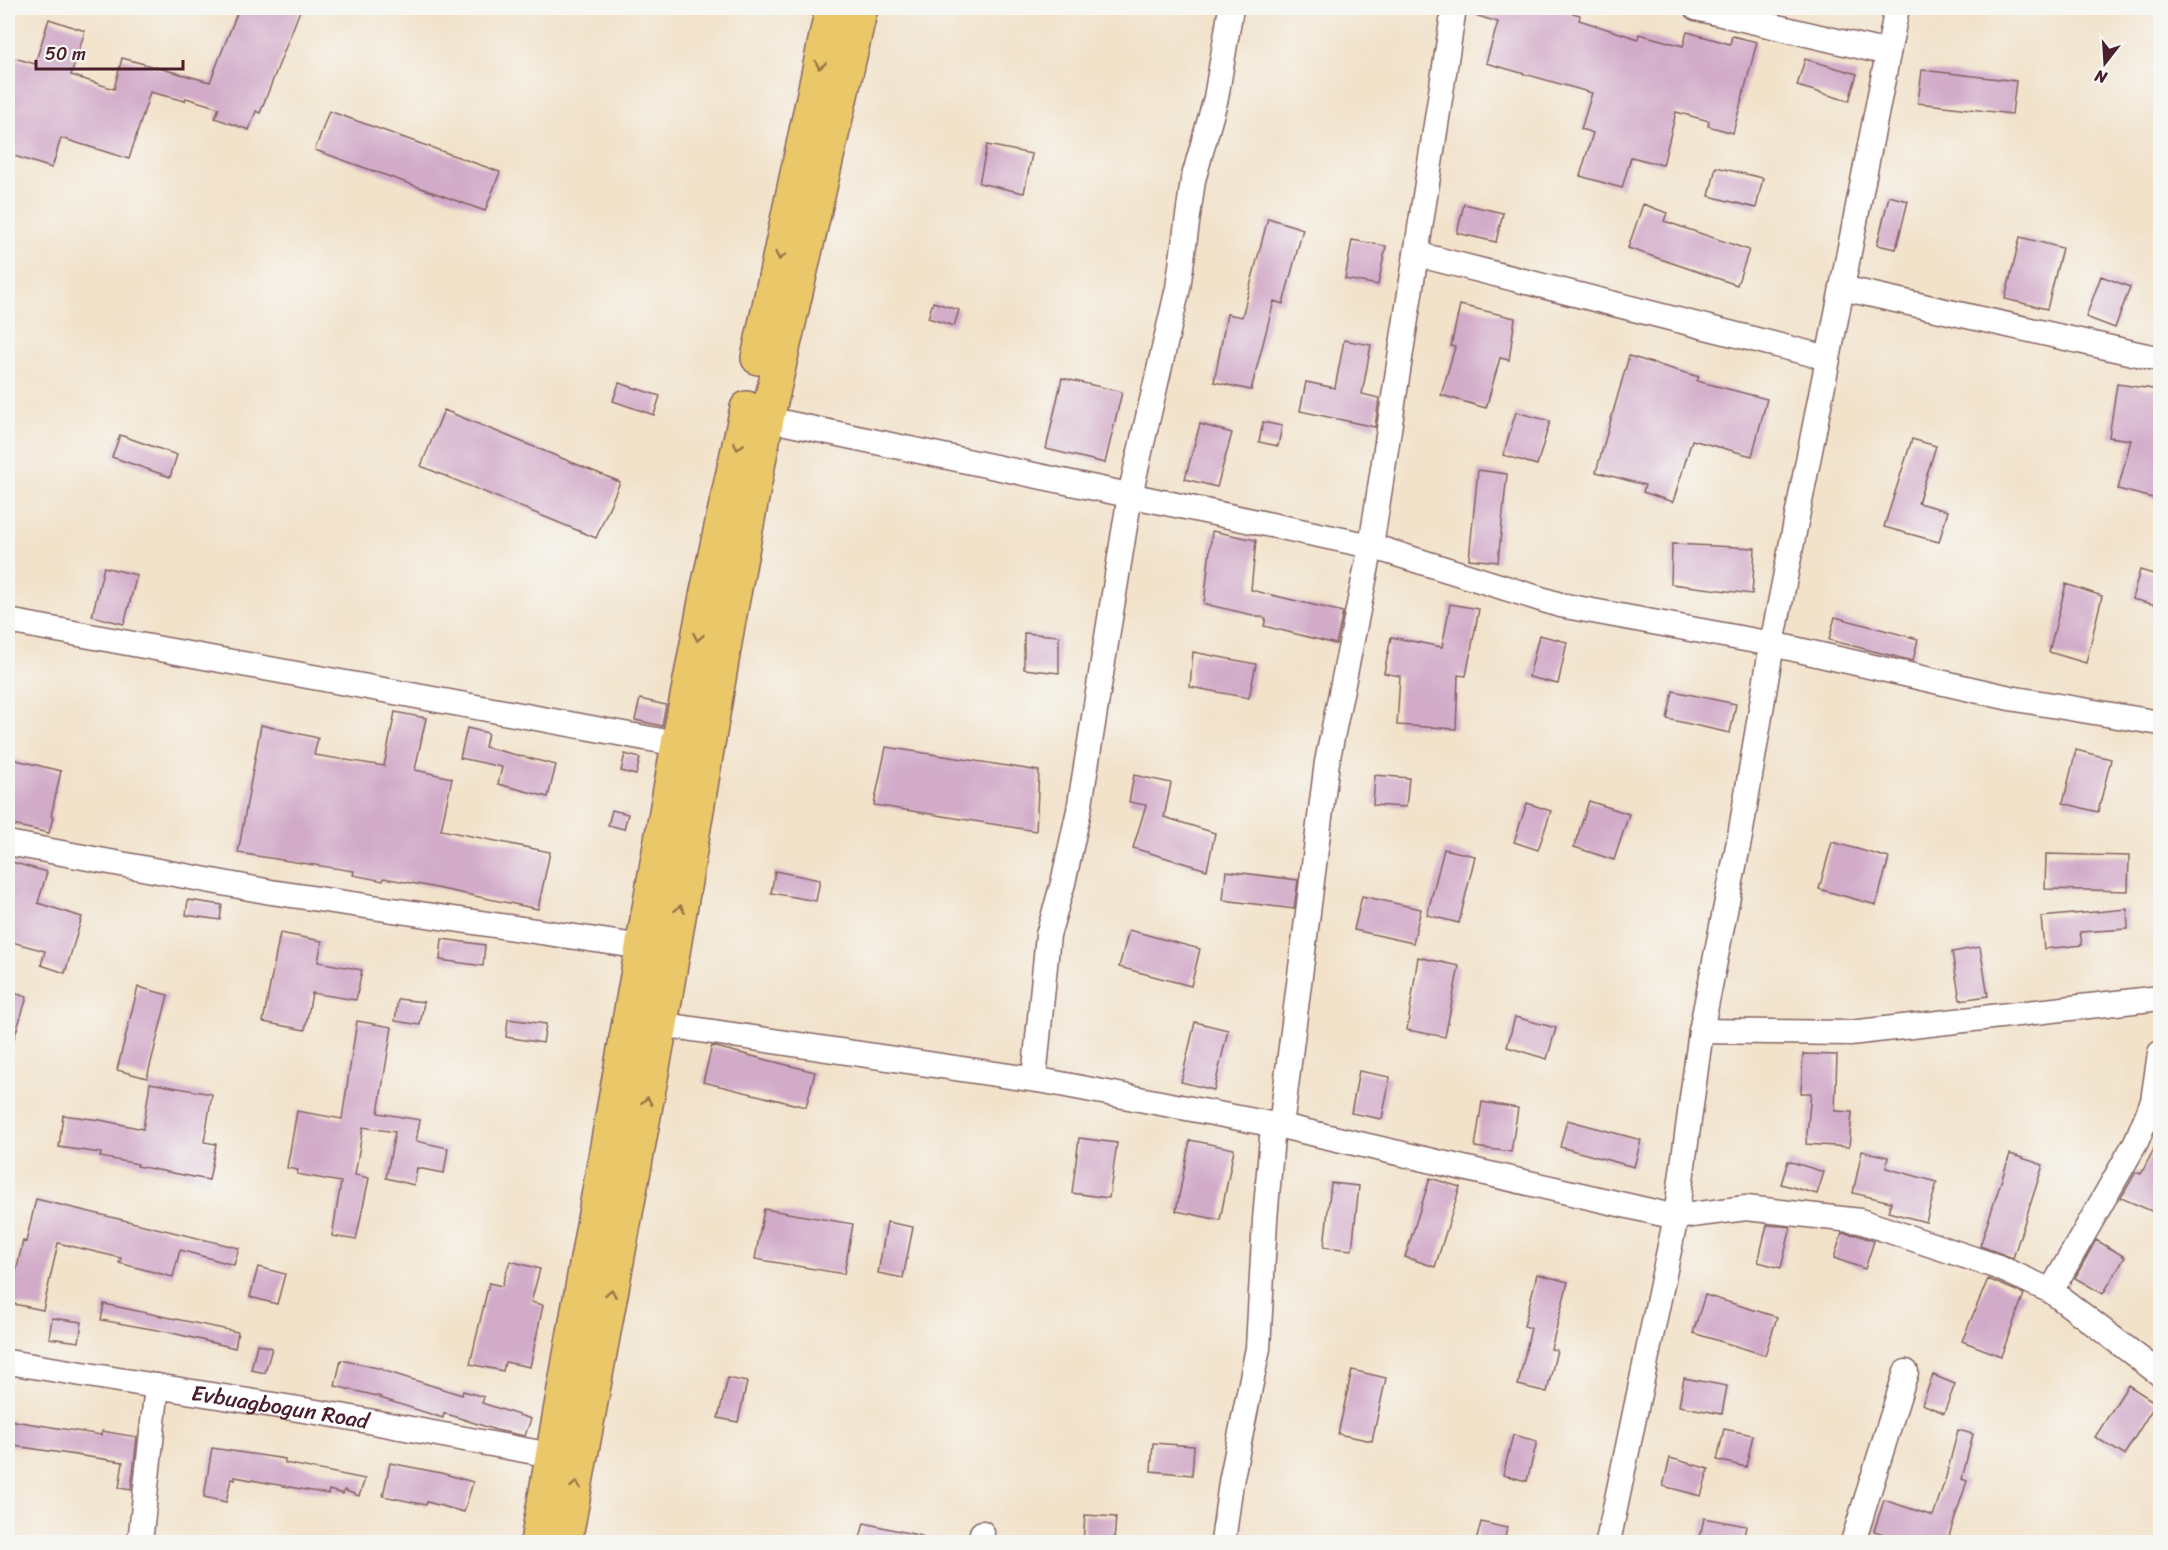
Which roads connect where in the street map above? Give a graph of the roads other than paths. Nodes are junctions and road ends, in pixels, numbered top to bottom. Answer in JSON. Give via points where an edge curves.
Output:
{"nodes":[{"id":1,"x":832,"y":8,"type":"edge"},
{"id":2,"x":861,"y":8,"type":"edge"},
{"id":3,"x":1232,"y":8,"type":"edge"},
{"id":4,"x":1454,"y":8,"type":"edge"},
{"id":5,"x":1696,"y":8,"type":"edge"},
{"id":6,"x":1897,"y":8,"type":"edge"},
{"id":7,"x":1888,"y":53,"type":"junction"},
{"id":8,"x":1416,"y":254,"type":"junction"},
{"id":9,"x":1842,"y":288,"type":"junction"},
{"id":10,"x":1828,"y":358,"type":"junction"},
{"id":11,"x":2160,"y":359,"type":"edge"},
{"id":12,"x":767,"y":419,"type":"junction"},
{"id":13,"x":1130,"y":495,"type":"junction"},
{"id":14,"x":1371,"y":546,"type":"junction"},
{"id":15,"x":8,"y":621,"type":"edge"},
{"id":16,"x":1772,"y":644,"type":"junction"},
{"id":17,"x":2160,"y":723,"type":"edge"},
{"id":18,"x":678,"y":744,"type":"junction"},
{"id":19,"x":8,"y":843,"type":"edge"},
{"id":20,"x":643,"y":947,"type":"junction"},
{"id":21,"x":2160,"y":998,"type":"edge"},
{"id":22,"x":646,"y":1022,"type":"junction"},
{"id":23,"x":1701,"y":1031,"type":"junction"},
{"id":24,"x":2160,"y":1053,"type":"edge"},
{"id":25,"x":1034,"y":1079,"type":"junction"},
{"id":26,"x":1277,"y":1126,"type":"junction"},
{"id":27,"x":1676,"y":1217,"type":"junction"},
{"id":28,"x":2051,"y":1291,"type":"junction"},
{"id":29,"x":8,"y":1362,"type":"edge"},
{"id":30,"x":1906,"y":1372,"type":"dead end"},
{"id":31,"x":2160,"y":1374,"type":"edge"},
{"id":32,"x":157,"y":1386,"type":"junction"},
{"id":33,"x":551,"y":1455,"type":"junction"},
{"id":34,"x":140,"y":1542,"type":"edge"},
{"id":35,"x":537,"y":1542,"type":"edge"},
{"id":36,"x":566,"y":1542,"type":"edge"},
{"id":37,"x":1223,"y":1542,"type":"edge"},
{"id":38,"x":1608,"y":1542,"type":"edge"},
{"id":39,"x":1853,"y":1542,"type":"edge"}],
"edges":[{"from":1,"to":18,"type":"highway","one_way":true},
{"from":2,"to":12,"type":"highway"},
{"from":3,"to":13,"type":"street","via":[[1216,98],[1193,180],[1178,288]]},
{"from":4,"to":8,"type":"street"},
{"from":5,"to":7,"type":"street"},
{"from":6,"to":7,"type":"street"},
{"from":7,"to":9,"type":"street"},
{"from":8,"to":10,"type":"street"},
{"from":8,"to":14,"type":"street"},
{"from":9,"to":10,"type":"street"},
{"from":9,"to":11,"type":"street"},
{"from":10,"to":16,"type":"street"},
{"from":12,"to":13,"type":"street"},
{"from":22,"to":12,"type":"highway","one_way":true},
{"from":13,"to":14,"type":"street"},
{"from":13,"to":25,"type":"street","via":[[1079,810],[1048,935]]},
{"from":14,"to":16,"type":"street","via":[[1560,605]]},
{"from":14,"to":26,"type":"street","via":[[1327,762]]},
{"from":15,"to":18,"type":"street"},
{"from":16,"to":17,"type":"street","via":[[2010,698]]},
{"from":16,"to":23,"type":"street","via":[[1740,836]]},
{"from":18,"to":20,"type":"highway"},
{"from":19,"to":20,"type":"street","via":[[271,892]]},
{"from":20,"to":22,"type":"highway"},
{"from":21,"to":23,"type":"street","via":[[1850,1033]]},
{"from":22,"to":25,"type":"street"},
{"from":22,"to":33,"type":"highway"},
{"from":36,"to":22,"type":"highway","one_way":true},
{"from":23,"to":27,"type":"street"},
{"from":24,"to":28,"type":"street","via":[[2154,1101],[2136,1142]]},
{"from":25,"to":26,"type":"street"},
{"from":26,"to":27,"type":"street"},
{"from":26,"to":37,"type":"street","via":[[1265,1220],[1258,1348]]},
{"from":27,"to":28,"type":"street","via":[[1746,1208],[1860,1221],[1998,1267]]},
{"from":27,"to":38,"type":"street"},
{"from":28,"to":31,"type":"street"},
{"from":29,"to":32,"type":"street","name":"Evbuagbogun Road"},
{"from":30,"to":39,"type":"street"},
{"from":32,"to":33,"type":"street","name":"Evbuagbogun Road"},
{"from":32,"to":34,"type":"street"},
{"from":33,"to":35,"type":"highway"}]}
